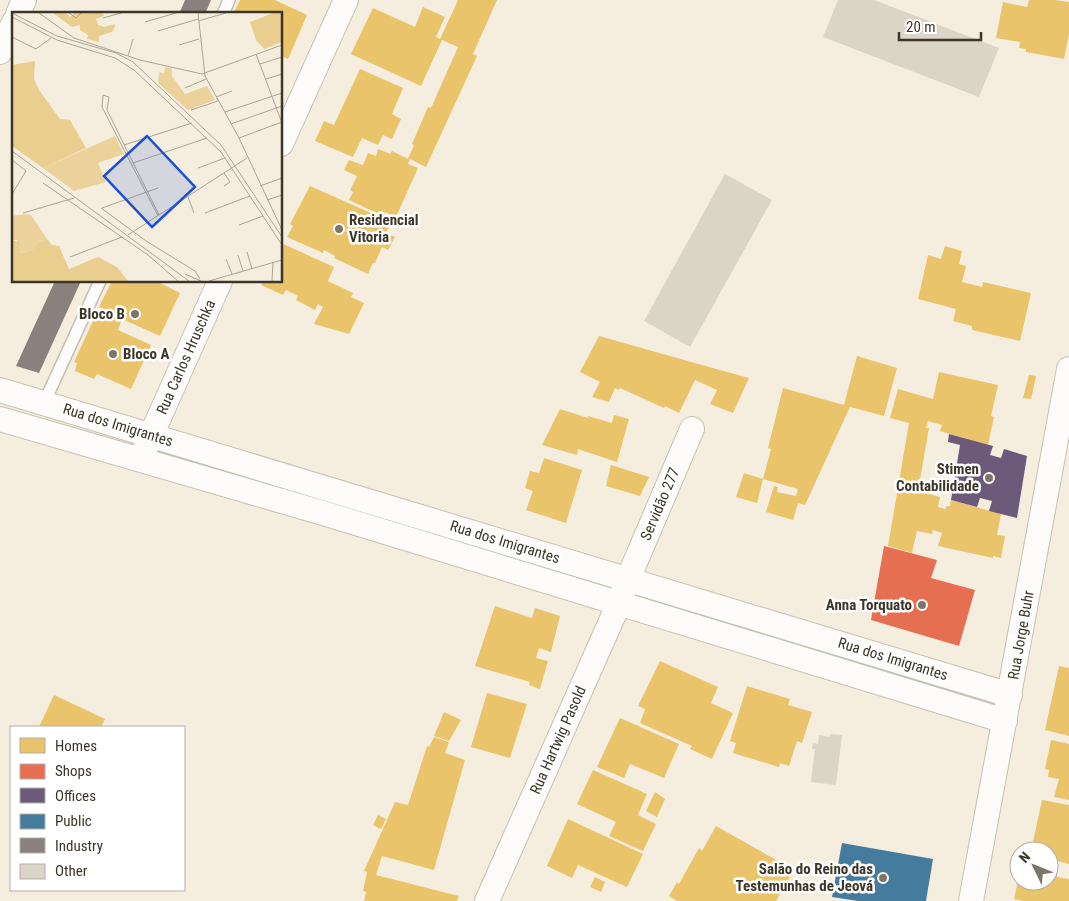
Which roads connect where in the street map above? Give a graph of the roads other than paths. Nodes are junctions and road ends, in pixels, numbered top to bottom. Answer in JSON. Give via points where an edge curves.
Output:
{"nodes":[{"id":1,"x":24,"y":0,"type":"edge"},
{"id":2,"x":229,"y":0,"type":"edge"},
{"id":3,"x":346,"y":0,"type":"edge"},
{"id":4,"x":19,"y":12,"type":"edge"},
{"id":5,"x":224,"y":12,"type":"edge"},
{"id":6,"x":12,"y":26,"type":"edge"},
{"id":7,"x":0,"y":52,"type":"edge"},
{"id":8,"x":282,"y":142,"type":"edge"},
{"id":9,"x":100,"y":282,"type":"edge"},
{"id":10,"x":220,"y":282,"type":"edge"},
{"id":11,"x":1069,"y":369,"type":"edge"},
{"id":12,"x":0,"y":390,"type":"edge"},
{"id":13,"x":44,"y":403,"type":"junction"},
{"id":14,"x":0,"y":419,"type":"edge"},
{"id":15,"x":692,"y":429,"type":"dead end"},
{"id":16,"x":151,"y":434,"type":"junction"},
{"id":17,"x":140,"y":460,"type":"junction"},
{"id":18,"x":329,"y":489,"type":"junction"},
{"id":19,"x":323,"y":513,"type":"junction"},
{"id":20,"x":628,"y":579,"type":"junction"},
{"id":21,"x":619,"y":603,"type":"junction"},
{"id":22,"x":1010,"y":695,"type":"junction"},
{"id":23,"x":1005,"y":721,"type":"junction"},
{"id":24,"x":487,"y":901,"type":"edge"},
{"id":25,"x":971,"y":901,"type":"edge"}],
"edges":[{"from":1,"to":4,"type":"street"},
{"from":2,"to":5,"type":"lane"},
{"from":3,"to":8,"type":"street"},
{"from":6,"to":7,"type":"street"},
{"from":9,"to":13,"type":"lane"},
{"from":10,"to":16,"type":"street","name":"Rua Carlos Hruschka"},
{"from":11,"to":22,"type":"street","name":"Rua Jorge Buhr"},
{"from":12,"to":13,"type":"street","name":"Rua dos Imigrantes"},
{"from":13,"to":16,"type":"street","name":"Rua dos Imigrantes"},
{"from":14,"to":17,"type":"street","name":"Rua dos Imigrantes"},
{"from":15,"to":20,"type":"street","name":"Servidão 277"},
{"from":16,"to":17,"type":"street","name":"Rua Carlos Hruschka"},
{"from":16,"to":18,"type":"street","name":"Rua dos Imigrantes"},
{"from":17,"to":19,"type":"street","name":"Rua dos Imigrantes"},
{"from":18,"to":19,"type":"street"},
{"from":18,"to":20,"type":"street","name":"Rua dos Imigrantes"},
{"from":19,"to":21,"type":"street","name":"Rua dos Imigrantes"},
{"from":20,"to":21,"type":"street","name":"Rua Hartwig Pasold"},
{"from":20,"to":22,"type":"street","name":"Rua dos Imigrantes"},
{"from":21,"to":23,"type":"street","name":"Rua dos Imigrantes"},
{"from":21,"to":24,"type":"street","name":"Rua Hartwig Pasold"},
{"from":22,"to":23,"type":"street","name":"Rua Jorge Buhr"},
{"from":23,"to":25,"type":"street","name":"Rua Jorge Buhr"}]}
